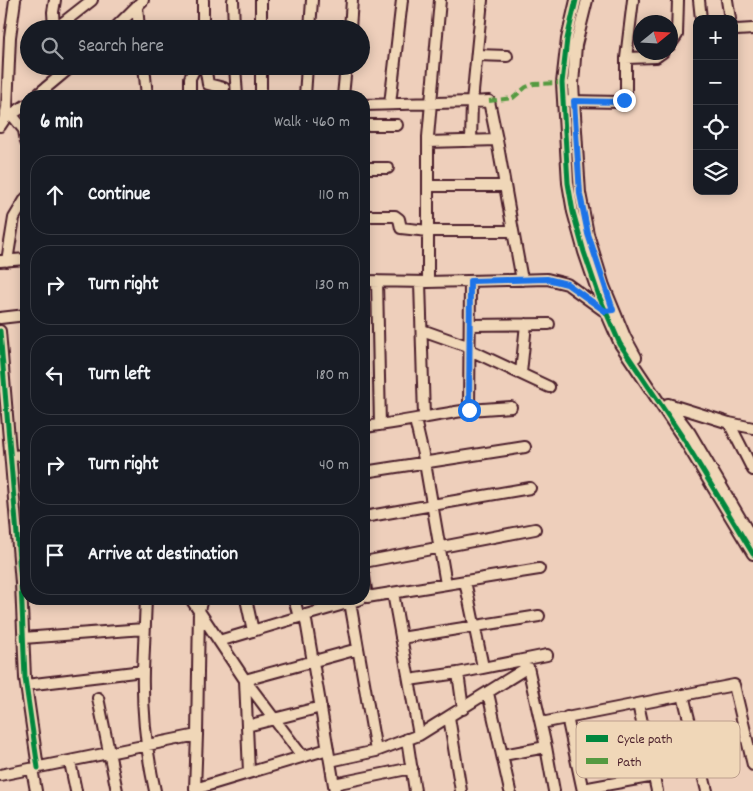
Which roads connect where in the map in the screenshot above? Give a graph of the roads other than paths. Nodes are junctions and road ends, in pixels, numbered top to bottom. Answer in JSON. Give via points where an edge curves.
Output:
{"nodes":[{"id":1,"x":15,"y":0,"type":"edge"},
{"id":2,"x":55,"y":0,"type":"edge"},
{"id":3,"x":92,"y":0,"type":"edge"},
{"id":4,"x":203,"y":0,"type":"edge"},
{"id":5,"x":233,"y":0,"type":"edge"},
{"id":6,"x":261,"y":0,"type":"edge"},
{"id":7,"x":312,"y":0,"type":"edge"},
{"id":8,"x":352,"y":0,"type":"edge"},
{"id":9,"x":402,"y":0,"type":"edge"},
{"id":10,"x":440,"y":0,"type":"edge"},
{"id":11,"x":482,"y":0,"type":"edge"},
{"id":12,"x":576,"y":0,"type":"edge"},
{"id":13,"x":587,"y":0,"type":"edge"},
{"id":14,"x":633,"y":0,"type":"edge"},
{"id":15,"x":678,"y":0,"type":"edge"},
{"id":16,"x":699,"y":0,"type":"edge"},
{"id":17,"x":727,"y":0,"type":"edge"},
{"id":18,"x":140,"y":2,"type":"edge"},
{"id":19,"x":678,"y":15,"type":"edge"},
{"id":20,"x":701,"y":15,"type":"edge"},
{"id":21,"x":729,"y":15,"type":"edge"},
{"id":22,"x":53,"y":20,"type":"edge"},
{"id":23,"x":66,"y":20,"type":"edge"},
{"id":24,"x":123,"y":20,"type":"edge"},
{"id":25,"x":139,"y":20,"type":"edge"},
{"id":26,"x":203,"y":20,"type":"edge"},
{"id":27,"x":234,"y":20,"type":"edge"},
{"id":28,"x":261,"y":20,"type":"edge"},
{"id":29,"x":311,"y":20,"type":"edge"},
{"id":30,"x":351,"y":20,"type":"edge"},
{"id":31,"x":753,"y":29,"type":"edge"},
{"id":32,"x":738,"y":30,"type":"edge"},
{"id":33,"x":477,"y":55,"type":"junction"},
{"id":34,"x":506,"y":56,"type":"dead end"},
{"id":35,"x":5,"y":57,"type":"edge"},
{"id":36,"x":626,"y":58,"type":"junction"},
{"id":37,"x":633,"y":58,"type":"edge"},
{"id":38,"x":60,"y":75,"type":"edge"},
{"id":39,"x":145,"y":75,"type":"edge"},
{"id":40,"x":192,"y":75,"type":"edge"},
{"id":41,"x":206,"y":75,"type":"edge"},
{"id":42,"x":236,"y":75,"type":"edge"},
{"id":43,"x":261,"y":75,"type":"edge"},
{"id":44,"x":306,"y":75,"type":"edge"},
{"id":45,"x":345,"y":75,"type":"edge"},
{"id":46,"x":43,"y":90,"type":"edge"},
{"id":47,"x":146,"y":90,"type":"edge"},
{"id":48,"x":190,"y":90,"type":"edge"},
{"id":49,"x":220,"y":90,"type":"edge"},
{"id":50,"x":237,"y":90,"type":"edge"},
{"id":51,"x":260,"y":90,"type":"edge"},
{"id":52,"x":305,"y":90,"type":"edge"},
{"id":53,"x":344,"y":90,"type":"edge"},
{"id":54,"x":568,"y":101,"type":"junction"},
{"id":55,"x":472,"y":102,"type":"junction"},
{"id":56,"x":431,"y":103,"type":"junction"},
{"id":57,"x":390,"y":104,"type":"junction"},
{"id":58,"x":370,"y":106,"type":"edge"},
{"id":59,"x":20,"y":109,"type":"edge"},
{"id":60,"x":5,"y":120,"type":"edge"},
{"id":61,"x":370,"y":125,"type":"edge"},
{"id":62,"x":397,"y":125,"type":"dead end"},
{"id":63,"x":20,"y":128,"type":"edge"},
{"id":64,"x":497,"y":140,"type":"junction"},
{"id":65,"x":471,"y":141,"type":"junction"},
{"id":66,"x":428,"y":142,"type":"junction"},
{"id":67,"x":370,"y":168,"type":"edge"},
{"id":68,"x":388,"y":168,"type":"dead end"},
{"id":69,"x":428,"y":186,"type":"junction"},
{"id":70,"x":505,"y":186,"type":"junction"},
{"id":71,"x":20,"y":208,"type":"edge"},
{"id":72,"x":370,"y":216,"type":"edge"},
{"id":73,"x":428,"y":231,"type":"junction"},
{"id":74,"x":513,"y":231,"type":"junction"},
{"id":75,"x":20,"y":260,"type":"edge"},
{"id":76,"x":4,"y":261,"type":"edge"},
{"id":77,"x":522,"y":280,"type":"junction"},
{"id":78,"x":370,"y":281,"type":"edge"},
{"id":79,"x":377,"y":281,"type":"junction"},
{"id":80,"x":470,"y":281,"type":"junction"},
{"id":81,"x":424,"y":282,"type":"junction"},
{"id":82,"x":609,"y":310,"type":"junction"},
{"id":83,"x":20,"y":316,"type":"edge"},
{"id":84,"x":0,"y":318,"type":"edge"},
{"id":85,"x":526,"y":324,"type":"junction"},
{"id":86,"x":549,"y":324,"type":"dead end"},
{"id":87,"x":470,"y":325,"type":"junction"},
{"id":88,"x":0,"y":330,"type":"edge"},
{"id":89,"x":422,"y":330,"type":"junction"},
{"id":90,"x":470,"y":348,"type":"junction"},
{"id":91,"x":521,"y":373,"type":"junction"},
{"id":92,"x":549,"y":387,"type":"dead end"},
{"id":93,"x":665,"y":406,"type":"junction"},
{"id":94,"x":511,"y":407,"type":"dead end"},
{"id":95,"x":469,"y":410,"type":"junction"},
{"id":96,"x":420,"y":419,"type":"junction"},
{"id":97,"x":729,"y":423,"type":"junction"},
{"id":98,"x":380,"y":425,"type":"junction"},
{"id":99,"x":370,"y":426,"type":"edge"},
{"id":100,"x":753,"y":428,"type":"edge"},
{"id":101,"x":525,"y":447,"type":"dead end"},
{"id":102,"x":20,"y":455,"type":"edge"},
{"id":103,"x":11,"y":456,"type":"junction"},
{"id":104,"x":425,"y":462,"type":"junction"},
{"id":105,"x":753,"y":470,"type":"edge"},
{"id":106,"x":370,"y":471,"type":"edge"},
{"id":107,"x":530,"y":488,"type":"dead end"},
{"id":108,"x":432,"y":505,"type":"junction"},
{"id":109,"x":370,"y":516,"type":"edge"},
{"id":110,"x":535,"y":529,"type":"dead end"},
{"id":111,"x":753,"y":540,"type":"edge"},
{"id":112,"x":439,"y":547,"type":"junction"},
{"id":113,"x":20,"y":552,"type":"edge"},
{"id":114,"x":753,"y":554,"type":"edge"},
{"id":115,"x":370,"y":561,"type":"edge"},
{"id":116,"x":539,"y":569,"type":"dead end"},
{"id":117,"x":465,"y":581,"type":"junction"},
{"id":118,"x":446,"y":584,"type":"junction"},
{"id":119,"x":392,"y":593,"type":"junction"},
{"id":120,"x":370,"y":597,"type":"edge"},
{"id":121,"x":24,"y":605,"type":"edge"},
{"id":122,"x":146,"y":605,"type":"edge"},
{"id":123,"x":195,"y":605,"type":"edge"},
{"id":124,"x":200,"y":605,"type":"edge"},
{"id":125,"x":247,"y":605,"type":"edge"},
{"id":126,"x":297,"y":605,"type":"edge"},
{"id":127,"x":334,"y":605,"type":"edge"},
{"id":128,"x":344,"y":605,"type":"edge"},
{"id":129,"x":199,"y":610,"type":"junction"},
{"id":130,"x":302,"y":616,"type":"junction"},
{"id":131,"x":539,"y":616,"type":"dead end"},
{"id":132,"x":474,"y":627,"type":"junction"},
{"id":133,"x":144,"y":629,"type":"junction"},
{"id":134,"x":253,"y":631,"type":"junction"},
{"id":135,"x":23,"y":638,"type":"junction"},
{"id":136,"x":401,"y":638,"type":"junction"},
{"id":137,"x":219,"y":641,"type":"junction"},
{"id":138,"x":358,"y":649,"type":"junction"},
{"id":139,"x":547,"y":655,"type":"dead end"},
{"id":140,"x":313,"y":662,"type":"junction"},
{"id":141,"x":527,"y":663,"type":"junction"},
{"id":142,"x":483,"y":667,"type":"junction"},
{"id":143,"x":143,"y":671,"type":"junction"},
{"id":144,"x":458,"y":673,"type":"junction"},
{"id":145,"x":245,"y":680,"type":"junction"},
{"id":146,"x":409,"y":680,"type":"junction"},
{"id":147,"x":26,"y":686,"type":"junction"},
{"id":148,"x":488,"y":693,"type":"junction"},
{"id":149,"x":683,"y":695,"type":"junction"},
{"id":150,"x":98,"y":698,"type":"dead end"},
{"id":151,"x":638,"y":704,"type":"junction"},
{"id":152,"x":321,"y":707,"type":"junction"},
{"id":153,"x":463,"y":709,"type":"junction"},
{"id":154,"x":449,"y":717,"type":"junction"},
{"id":155,"x":567,"y":717,"type":"junction"},
{"id":156,"x":274,"y":718,"type":"junction"},
{"id":157,"x":642,"y":721,"type":"edge"},
{"id":158,"x":690,"y":721,"type":"edge"},
{"id":159,"x":541,"y":723,"type":"junction"},
{"id":160,"x":247,"y":726,"type":"junction"},
{"id":161,"x":419,"y":735,"type":"junction"},
{"id":162,"x":197,"y":736,"type":"junction"},
{"id":163,"x":407,"y":740,"type":"junction"},
{"id":164,"x":146,"y":746,"type":"junction"},
{"id":165,"x":546,"y":747,"type":"junction"},
{"id":166,"x":574,"y":747,"type":"joint"},
{"id":167,"x":328,"y":749,"type":"junction"},
{"id":168,"x":376,"y":751,"type":"junction"},
{"id":169,"x":110,"y":754,"type":"junction"},
{"id":170,"x":503,"y":755,"type":"junction"},
{"id":171,"x":302,"y":756,"type":"junction"},
{"id":172,"x":576,"y":757,"type":"edge"},
{"id":173,"x":330,"y":761,"type":"junction"},
{"id":174,"x":70,"y":762,"type":"junction"},
{"id":175,"x":753,"y":765,"type":"edge"},
{"id":176,"x":412,"y":768,"type":"junction"},
{"id":177,"x":35,"y":769,"type":"junction"},
{"id":178,"x":249,"y":772,"type":"junction"},
{"id":179,"x":0,"y":775,"type":"edge"},
{"id":180,"x":644,"y":778,"type":"edge"},
{"id":181,"x":654,"y":778,"type":"edge"},
{"id":182,"x":704,"y":778,"type":"edge"},
{"id":183,"x":335,"y":787,"type":"edge"},
{"id":184,"x":195,"y":790,"type":"edge"},
{"id":185,"x":583,"y":790,"type":"edge"},
{"id":186,"x":36,"y":791,"type":"edge"},
{"id":187,"x":76,"y":791,"type":"edge"},
{"id":188,"x":117,"y":791,"type":"edge"},
{"id":189,"x":155,"y":791,"type":"edge"},
{"id":190,"x":415,"y":791,"type":"edge"},
{"id":191,"x":461,"y":791,"type":"edge"},
{"id":192,"x":510,"y":791,"type":"edge"},
{"id":193,"x":554,"y":791,"type":"edge"},
{"id":194,"x":657,"y":791,"type":"edge"},
{"id":195,"x":707,"y":791,"type":"edge"}],
"edges":[{"from":1,"to":35,"type":"street"},
{"from":2,"to":22,"type":"street"},
{"from":3,"to":23,"type":"street"},
{"from":4,"to":26,"type":"street"},
{"from":5,"to":27,"type":"street"},
{"from":6,"to":28,"type":"street"},
{"from":7,"to":29,"type":"street"},
{"from":8,"to":30,"type":"street"},
{"from":9,"to":57,"type":"street"},
{"from":10,"to":56,"type":"street"},
{"from":11,"to":33,"type":"street"},
{"from":12,"to":54,"type":"street","via":[[562,83]]},
{"from":13,"to":54,"type":"street"},
{"from":14,"to":36,"type":"street"},
{"from":15,"to":19,"type":"street"},
{"from":16,"to":20,"type":"street"},
{"from":17,"to":21,"type":"street"},
{"from":18,"to":24,"type":"street"},
{"from":18,"to":25,"type":"street"},
{"from":31,"to":32,"type":"street"},
{"from":33,"to":34,"type":"street"},
{"from":33,"to":55,"type":"street"},
{"from":35,"to":60,"type":"street"},
{"from":36,"to":37,"type":"street"},
{"from":36,"to":54,"type":"street","via":[[624,100]]},
{"from":38,"to":46,"type":"street"},
{"from":39,"to":47,"type":"street"},
{"from":40,"to":48,"type":"street"},
{"from":41,"to":49,"type":"street","via":[[208,84]]},
{"from":42,"to":50,"type":"street"},
{"from":43,"to":51,"type":"street"},
{"from":44,"to":52,"type":"street"},
{"from":45,"to":53,"type":"street"},
{"from":54,"to":82,"type":"street","via":[[568,183],[573,212],[584,252]]},
{"from":55,"to":56,"type":"street"},
{"from":55,"to":64,"type":"street","via":[[489,101]]},
{"from":55,"to":65,"type":"street"},
{"from":56,"to":57,"type":"street"},
{"from":56,"to":66,"type":"street"},
{"from":57,"to":58,"type":"street"},
{"from":59,"to":60,"type":"street"},
{"from":60,"to":63,"type":"street"},
{"from":61,"to":62,"type":"street"},
{"from":64,"to":65,"type":"street"},
{"from":64,"to":70,"type":"street"},
{"from":65,"to":66,"type":"street"},
{"from":66,"to":69,"type":"street"},
{"from":67,"to":68,"type":"street"},
{"from":69,"to":70,"type":"street"},
{"from":69,"to":73,"type":"street"},
{"from":70,"to":74,"type":"street"},
{"from":71,"to":76,"type":"street","via":[[14,218]]},
{"from":72,"to":73,"type":"street","via":[[395,216],[401,228]]},
{"from":73,"to":74,"type":"street"},
{"from":73,"to":81,"type":"street"},
{"from":74,"to":77,"type":"street"},
{"from":75,"to":76,"type":"street"},
{"from":77,"to":80,"type":"street"},
{"from":77,"to":82,"type":"street","via":[[547,279],[567,284]]},
{"from":78,"to":79,"type":"street"},
{"from":79,"to":81,"type":"street"},
{"from":79,"to":98,"type":"street"},
{"from":80,"to":81,"type":"street"},
{"from":80,"to":87,"type":"street"},
{"from":81,"to":89,"type":"street"},
{"from":82,"to":93,"type":"street","via":[[620,344]]},
{"from":83,"to":84,"type":"street"},
{"from":85,"to":86,"type":"street"},
{"from":85,"to":87,"type":"street"},
{"from":85,"to":91,"type":"street"},
{"from":87,"to":90,"type":"street"},
{"from":88,"to":103,"type":"street"},
{"from":89,"to":90,"type":"street"},
{"from":89,"to":96,"type":"street"},
{"from":90,"to":91,"type":"street"},
{"from":90,"to":95,"type":"street"},
{"from":91,"to":92,"type":"street"},
{"from":93,"to":97,"type":"street"},
{"from":93,"to":111,"type":"street","via":[[690,433]]},
{"from":93,"to":114,"type":"street"},
{"from":94,"to":95,"type":"street"},
{"from":95,"to":96,"type":"street"},
{"from":96,"to":98,"type":"street"},
{"from":96,"to":104,"type":"street"},
{"from":97,"to":100,"type":"street"},
{"from":97,"to":105,"type":"street"},
{"from":98,"to":99,"type":"street"},
{"from":101,"to":104,"type":"street"},
{"from":102,"to":103,"type":"street"},
{"from":103,"to":113,"type":"street"},
{"from":104,"to":106,"type":"street"},
{"from":104,"to":108,"type":"street"},
{"from":107,"to":108,"type":"street"},
{"from":108,"to":109,"type":"street"},
{"from":108,"to":112,"type":"street"},
{"from":110,"to":112,"type":"street"},
{"from":112,"to":115,"type":"street"},
{"from":112,"to":118,"type":"street"},
{"from":116,"to":117,"type":"street"},
{"from":117,"to":118,"type":"street"},
{"from":117,"to":132,"type":"street"},
{"from":118,"to":119,"type":"street"},
{"from":119,"to":120,"type":"street"},
{"from":119,"to":136,"type":"street"},
{"from":121,"to":135,"type":"street"},
{"from":122,"to":133,"type":"street"},
{"from":123,"to":129,"type":"street"},
{"from":124,"to":129,"type":"street"},
{"from":125,"to":134,"type":"street"},
{"from":126,"to":130,"type":"street"},
{"from":127,"to":130,"type":"street"},
{"from":128,"to":138,"type":"street"},
{"from":129,"to":137,"type":"street"},
{"from":129,"to":162,"type":"street"},
{"from":130,"to":134,"type":"street"},
{"from":130,"to":140,"type":"street"},
{"from":131,"to":132,"type":"street"},
{"from":132,"to":136,"type":"street"},
{"from":132,"to":142,"type":"street"},
{"from":133,"to":135,"type":"street"},
{"from":133,"to":143,"type":"street"},
{"from":134,"to":137,"type":"street"},
{"from":135,"to":147,"type":"street"},
{"from":136,"to":146,"type":"street"},
{"from":137,"to":145,"type":"street"},
{"from":138,"to":140,"type":"street"},
{"from":138,"to":168,"type":"street"},
{"from":139,"to":141,"type":"street"},
{"from":140,"to":145,"type":"street"},
{"from":140,"to":152,"type":"street"},
{"from":141,"to":142,"type":"street"},
{"from":141,"to":148,"type":"street"},
{"from":141,"to":159,"type":"street"},
{"from":142,"to":144,"type":"street"},
{"from":143,"to":147,"type":"street"},
{"from":143,"to":164,"type":"street"},
{"from":144,"to":146,"type":"street"},
{"from":144,"to":153,"type":"street"},
{"from":145,"to":156,"type":"street"},
{"from":145,"to":160,"type":"street"},
{"from":146,"to":161,"type":"street"},
{"from":147,"to":177,"type":"street"},
{"from":148,"to":153,"type":"street"},
{"from":148,"to":170,"type":"street"},
{"from":149,"to":151,"type":"street"},
{"from":149,"to":158,"type":"street"},
{"from":149,"to":175,"type":"street","via":[[734,685]]},
{"from":150,"to":169,"type":"street"},
{"from":151,"to":155,"type":"street"},
{"from":151,"to":157,"type":"street"},
{"from":152,"to":156,"type":"street"},
{"from":152,"to":167,"type":"street"},
{"from":153,"to":154,"type":"street"},
{"from":154,"to":161,"type":"street"},
{"from":154,"to":191,"type":"street"},
{"from":155,"to":159,"type":"street"},
{"from":155,"to":166,"type":"street"},
{"from":156,"to":160,"type":"street"},
{"from":156,"to":171,"type":"street"},
{"from":159,"to":165,"type":"street"},
{"from":160,"to":178,"type":"street"},
{"from":161,"to":163,"type":"street"},
{"from":162,"to":164,"type":"street"},
{"from":162,"to":184,"type":"street"},
{"from":163,"to":168,"type":"street"},
{"from":163,"to":176,"type":"street"},
{"from":164,"to":169,"type":"street"},
{"from":164,"to":189,"type":"street"},
{"from":165,"to":170,"type":"street"},
{"from":165,"to":193,"type":"street"},
{"from":166,"to":172,"type":"street"},
{"from":167,"to":171,"type":"street"},
{"from":167,"to":173,"type":"street"},
{"from":168,"to":173,"type":"street"},
{"from":169,"to":174,"type":"street"},
{"from":169,"to":188,"type":"street"},
{"from":170,"to":192,"type":"street"},
{"from":171,"to":178,"type":"street"},
{"from":173,"to":183,"type":"street"},
{"from":174,"to":177,"type":"street"},
{"from":174,"to":187,"type":"street"},
{"from":176,"to":183,"type":"street"},
{"from":176,"to":190,"type":"street"},
{"from":177,"to":179,"type":"street"},
{"from":177,"to":186,"type":"street"},
{"from":178,"to":184,"type":"street"},
{"from":180,"to":185,"type":"street"},
{"from":181,"to":194,"type":"street"},
{"from":182,"to":195,"type":"street"}]}
